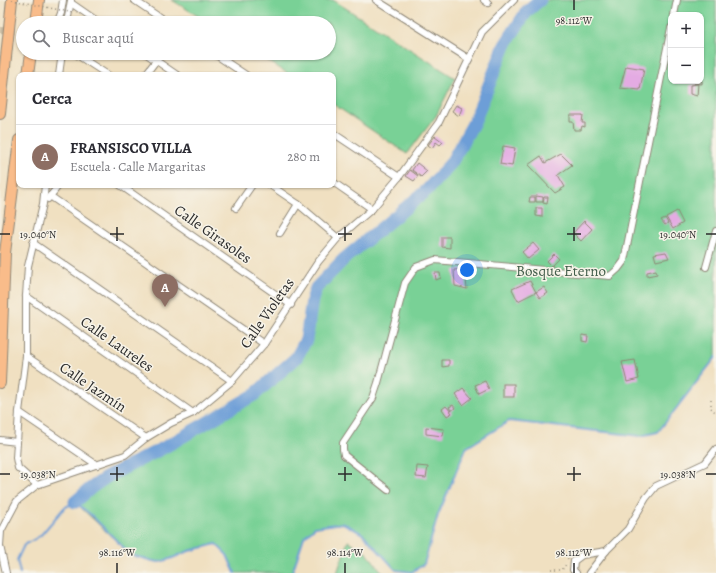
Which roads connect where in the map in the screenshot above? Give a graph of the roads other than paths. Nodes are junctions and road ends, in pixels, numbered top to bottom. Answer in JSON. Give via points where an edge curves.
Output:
{"nodes":[{"id":1,"x":12,"y":0,"type":"edge"},
{"id":2,"x":39,"y":0,"type":"edge"},
{"id":3,"x":63,"y":0,"type":"edge"},
{"id":4,"x":134,"y":0,"type":"edge"},
{"id":5,"x":376,"y":0,"type":"edge"},
{"id":6,"x":514,"y":0,"type":"edge"},
{"id":7,"x":677,"y":0,"type":"edge"},
{"id":8,"x":71,"y":1,"type":"edge"},
{"id":9,"x":675,"y":12,"type":"edge"},
{"id":10,"x":37,"y":16,"type":"edge"},
{"id":11,"x":60,"y":16,"type":"edge"},
{"id":12,"x":68,"y":16,"type":"edge"},
{"id":13,"x":91,"y":16,"type":"edge"},
{"id":14,"x":158,"y":16,"type":"edge"},
{"id":15,"x":668,"y":43,"type":"edge"},
{"id":16,"x":469,"y":59,"type":"junction"},
{"id":17,"x":30,"y":60,"type":"edge"},
{"id":18,"x":61,"y":60,"type":"edge"},
{"id":19,"x":85,"y":60,"type":"edge"},
{"id":20,"x":224,"y":60,"type":"edge"},
{"id":21,"x":156,"y":61,"type":"joint"},
{"id":22,"x":28,"y":72,"type":"edge"},
{"id":23,"x":59,"y":72,"type":"edge"},
{"id":24,"x":103,"y":72,"type":"edge"},
{"id":25,"x":147,"y":72,"type":"edge"},
{"id":26,"x":172,"y":72,"type":"edge"},
{"id":27,"x":242,"y":72,"type":"edge"},
{"id":28,"x":0,"y":114,"type":"edge"},
{"id":29,"x":336,"y":135,"type":"edge"},
{"id":30,"x":16,"y":164,"type":"edge"},
{"id":31,"x":399,"y":177,"type":"junction"},
{"id":32,"x":336,"y":184,"type":"edge"},
{"id":33,"x":45,"y":188,"type":"edge"},
{"id":34,"x":57,"y":188,"type":"edge"},
{"id":35,"x":124,"y":188,"type":"edge"},
{"id":36,"x":250,"y":188,"type":"edge"},
{"id":37,"x":274,"y":188,"type":"edge"},
{"id":38,"x":50,"y":196,"type":"junction"},
{"id":39,"x":43,"y":204,"type":"junction"},
{"id":40,"x":298,"y":204,"type":"junction"},
{"id":41,"x":236,"y":208,"type":"dead end"},
{"id":42,"x":372,"y":209,"type":"junction"},
{"id":43,"x":716,"y":231,"type":"edge"},
{"id":44,"x":280,"y":233,"type":"dead end"},
{"id":45,"x":338,"y":238,"type":"junction"},
{"id":46,"x":33,"y":242,"type":"junction"},
{"id":47,"x":706,"y":267,"type":"dead end"},
{"id":48,"x":26,"y":296,"type":"junction"},
{"id":49,"x":291,"y":305,"type":"junction"},
{"id":50,"x":264,"y":344,"type":"junction"},
{"id":51,"x":26,"y":356,"type":"junction"},
{"id":52,"x":232,"y":381,"type":"junction"},
{"id":53,"x":0,"y":382,"type":"edge"},
{"id":54,"x":19,"y":412,"type":"junction"},
{"id":55,"x":193,"y":412,"type":"junction"},
{"id":56,"x":146,"y":438,"type":"junction"},
{"id":57,"x":0,"y":440,"type":"edge"},
{"id":58,"x":17,"y":442,"type":"junction"},
{"id":59,"x":716,"y":449,"type":"edge"},
{"id":60,"x":97,"y":465,"type":"junction"},
{"id":61,"x":37,"y":485,"type":"junction"},
{"id":62,"x":388,"y":490,"type":"dead end"},
{"id":63,"x":606,"y":552,"type":"junction"},
{"id":64,"x":6,"y":573,"type":"edge"},
{"id":65,"x":576,"y":573,"type":"edge"},
{"id":66,"x":589,"y":573,"type":"edge"}],
"edges":[{"from":1,"to":28,"type":"highway"},
{"from":2,"to":10,"type":"highway"},
{"from":3,"to":11,"type":"street"},
{"from":4,"to":14,"type":"street"},
{"from":5,"to":16,"type":"street"},
{"from":6,"to":16,"type":"street","name":"Calle Violetas","via":[[482,32]]},
{"from":7,"to":9,"type":"street"},
{"from":8,"to":12,"type":"street"},
{"from":8,"to":13,"type":"street"},
{"from":15,"to":62,"type":"street","via":[[624,261],[618,269],[610,276],[435,260],[416,267],[405,283],[373,398],[344,443],[343,449],[344,455]]},
{"from":16,"to":31,"type":"street","name":"Calle Violetas","via":[[439,122]]},
{"from":17,"to":22,"type":"highway"},
{"from":18,"to":23,"type":"street"},
{"from":19,"to":24,"type":"street"},
{"from":20,"to":27,"type":"street"},
{"from":21,"to":25,"type":"street"},
{"from":21,"to":26,"type":"street"},
{"from":29,"to":31,"type":"street"},
{"from":30,"to":53,"type":"highway","via":[[5,253]]},
{"from":31,"to":42,"type":"street","name":"Calle Violetas"},
{"from":32,"to":42,"type":"street"},
{"from":33,"to":39,"type":"street"},
{"from":34,"to":38,"type":"street"},
{"from":35,"to":49,"type":"street","name":"Calle Girasoles"},
{"from":36,"to":41,"type":"street"},
{"from":37,"to":40,"type":"street"},
{"from":38,"to":39,"type":"street"},
{"from":38,"to":50,"type":"street"},
{"from":39,"to":46,"type":"street"},
{"from":40,"to":44,"type":"street"},
{"from":40,"to":45,"type":"street"},
{"from":42,"to":45,"type":"street","name":"Calle Violetas"},
{"from":43,"to":47,"type":"street"},
{"from":45,"to":49,"type":"street","name":"Calle Violetas","via":[[318,262]]},
{"from":46,"to":48,"type":"street"},
{"from":46,"to":52,"type":"street"},
{"from":48,"to":51,"type":"street"},
{"from":48,"to":55,"type":"street","name":"Calle Laureles"},
{"from":49,"to":50,"type":"street","name":"Calle Violetas"},
{"from":50,"to":52,"type":"street","name":"Calle Violetas"},
{"from":51,"to":54,"type":"street"},
{"from":51,"to":56,"type":"street","name":"Calle Jazmín"},
{"from":52,"to":55,"type":"street","name":"Calle Violetas"},
{"from":54,"to":58,"type":"street"},
{"from":54,"to":60,"type":"street"},
{"from":55,"to":56,"type":"street","name":"Calle Violetas"},
{"from":56,"to":60,"type":"street","name":"Calle Violetas","via":[[125,455]]},
{"from":57,"to":58,"type":"street"},
{"from":58,"to":61,"type":"street","via":[[16,464]]},
{"from":59,"to":63,"type":"street","via":[[705,463],[656,486],[628,529]]},
{"from":60,"to":61,"type":"street","name":"Calle Violetas"},
{"from":61,"to":64,"type":"street","name":"Calle Violetas","via":[[17,501],[1,531],[0,546]]},
{"from":63,"to":65,"type":"street","via":[[582,555],[574,561],[573,570]]},
{"from":63,"to":66,"type":"street"}]}
